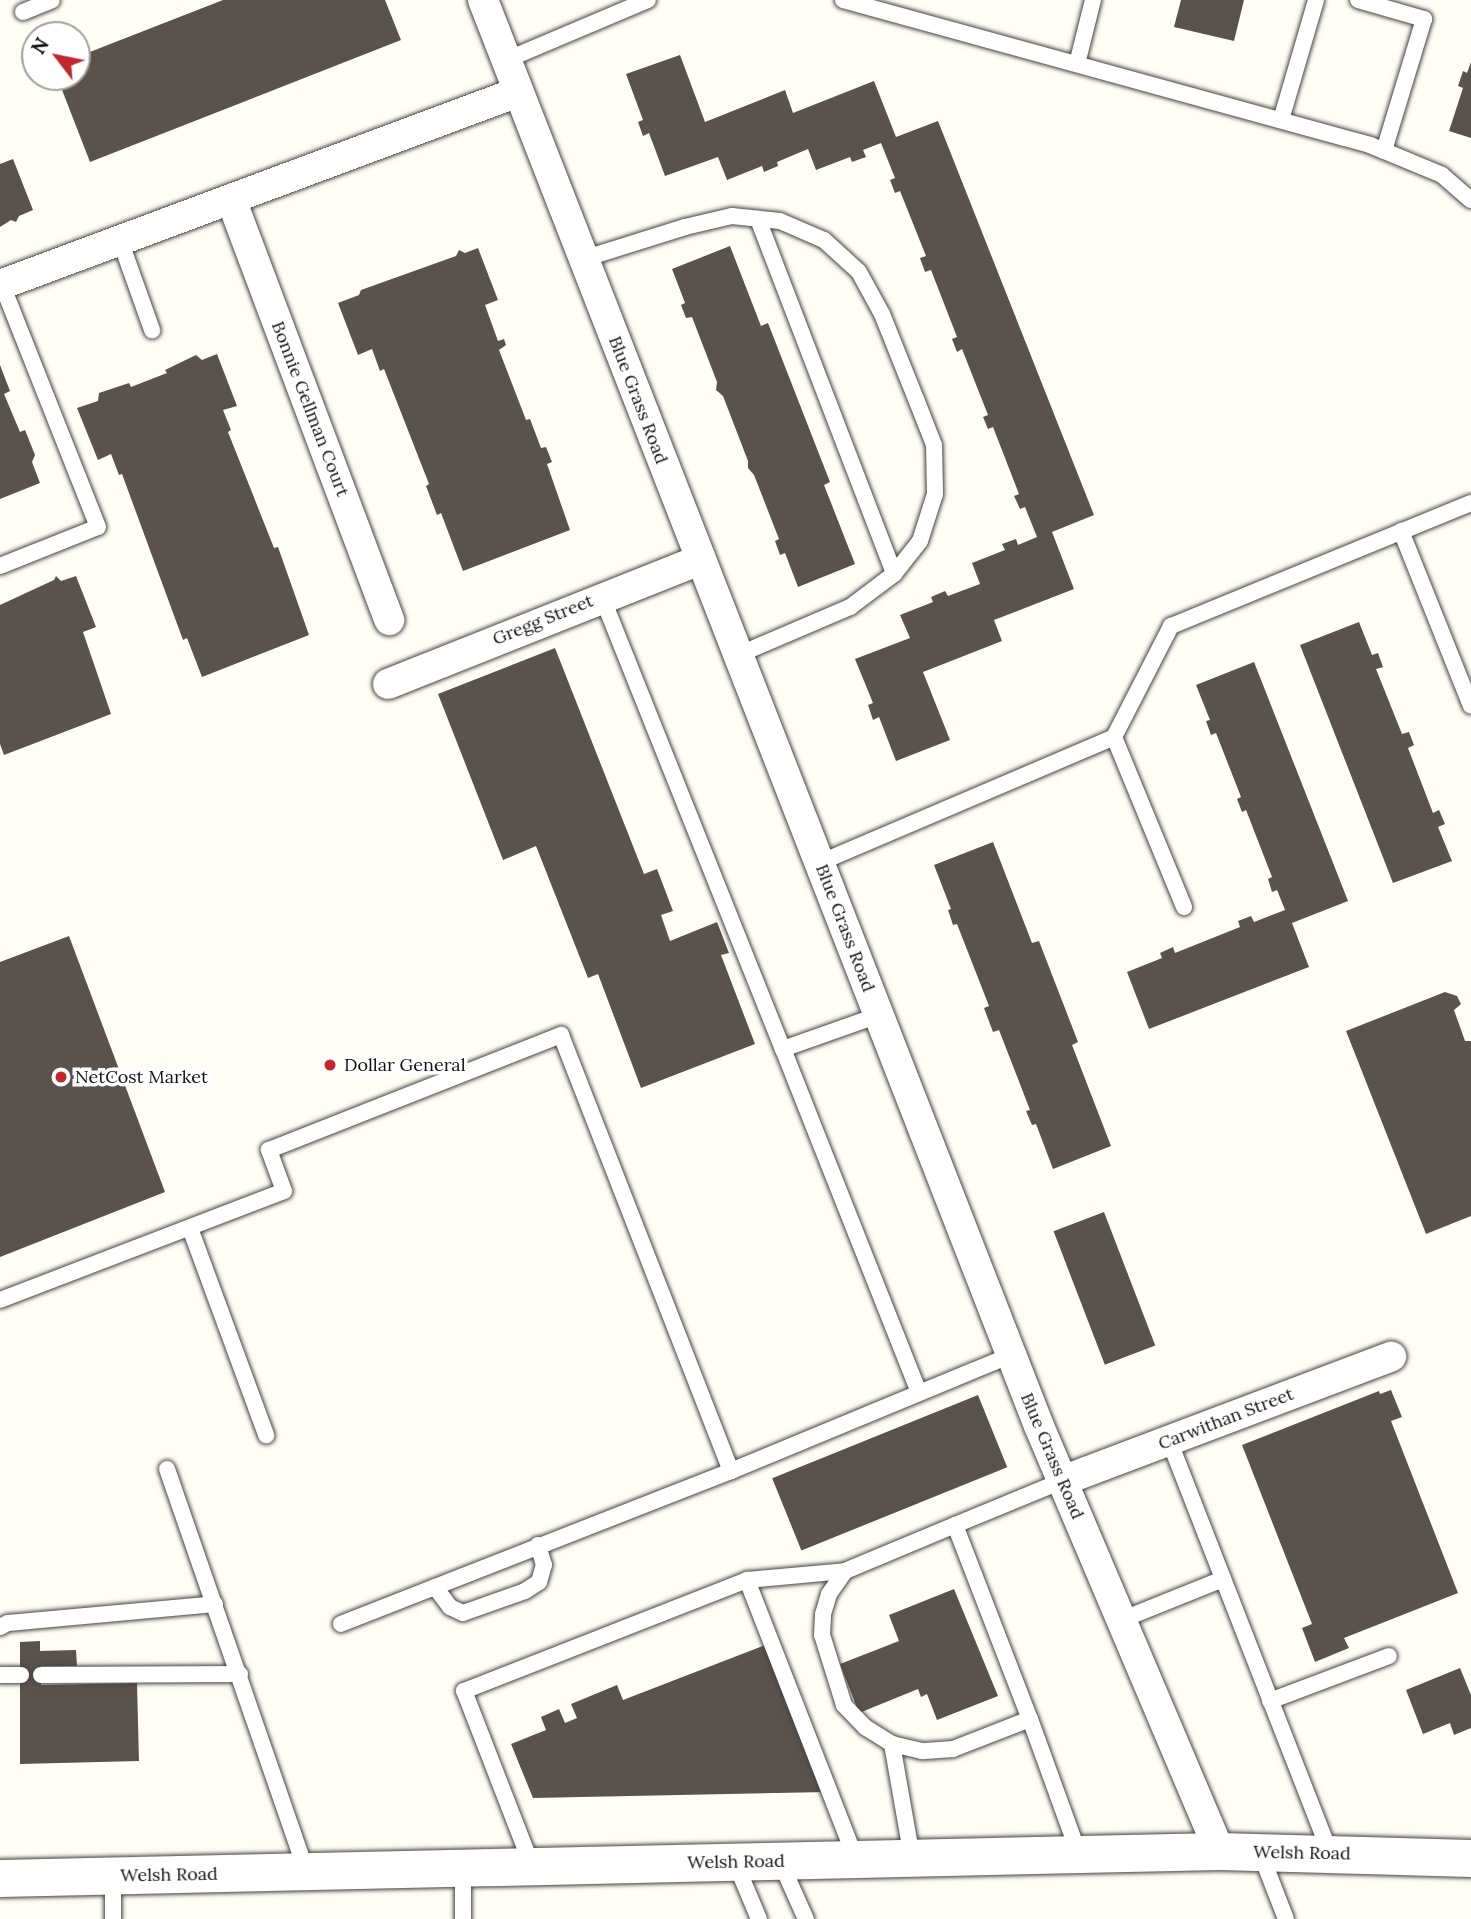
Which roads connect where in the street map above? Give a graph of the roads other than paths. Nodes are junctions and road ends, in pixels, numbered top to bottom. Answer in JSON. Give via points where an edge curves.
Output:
{"nodes":[{"id":1,"x":52,"y":0,"type":"edge"},
{"id":2,"x":483,"y":0,"type":"edge"},
{"id":3,"x":648,"y":0,"type":"edge"},
{"id":4,"x":1093,"y":0,"type":"edge"},
{"id":5,"x":1316,"y":0,"type":"edge"},
{"id":6,"x":1358,"y":0,"type":"edge"},
{"id":7,"x":854,"y":1,"type":"edge"},
{"id":8,"x":23,"y":12,"type":"dead end"},
{"id":9,"x":506,"y":60,"type":"junction"},
{"id":10,"x":1077,"y":64,"type":"junction"},
{"id":11,"x":518,"y":92,"type":"junction"},
{"id":12,"x":1281,"y":120,"type":"junction"},
{"id":13,"x":1384,"y":150,"type":"junction"},
{"id":14,"x":231,"y":199,"type":"junction"},
{"id":15,"x":1471,"y":200,"type":"edge"},
{"id":16,"x":758,"y":219,"type":"junction"},
{"id":17,"x":120,"y":240,"type":"junction"},
{"id":18,"x":583,"y":259,"type":"junction"},
{"id":19,"x":1,"y":284,"type":"edge"},
{"id":20,"x":152,"y":330,"type":"dead end"},
{"id":21,"x":1471,"y":503,"type":"edge"},
{"id":22,"x":1401,"y":531,"type":"junction"},
{"id":23,"x":700,"y":559,"type":"junction"},
{"id":24,"x":0,"y":566,"type":"edge"},
{"id":25,"x":894,"y":575,"type":"junction"},
{"id":26,"x":602,"y":597,"type":"junction"},
{"id":27,"x":389,"y":620,"type":"dead end"},
{"id":28,"x":738,"y":655,"type":"junction"},
{"id":29,"x":388,"y":684,"type":"dead end"},
{"id":30,"x":1471,"y":706,"type":"edge"},
{"id":31,"x":1114,"y":737,"type":"junction"},
{"id":32,"x":819,"y":863,"type":"junction"},
{"id":33,"x":1185,"y":907,"type":"dead end"},
{"id":34,"x":879,"y":1015,"type":"junction"},
{"id":35,"x":783,"y":1049,"type":"junction"},
{"id":36,"x":190,"y":1228,"type":"junction"},
{"id":37,"x":0,"y":1300,"type":"edge"},
{"id":38,"x":1011,"y":1355,"type":"junction"},
{"id":39,"x":1391,"y":1357,"type":"dead end"},
{"id":40,"x":919,"y":1392,"type":"junction"},
{"id":41,"x":266,"y":1435,"type":"dead end"},
{"id":42,"x":1169,"y":1440,"type":"junction"},
{"id":43,"x":167,"y":1469,"type":"dead end"},
{"id":44,"x":731,"y":1471,"type":"junction"},
{"id":45,"x":1062,"y":1481,"type":"junction"},
{"id":46,"x":955,"y":1525,"type":"junction"},
{"id":47,"x":538,"y":1545,"type":"junction"},
{"id":48,"x":845,"y":1571,"type":"junction"},
{"id":49,"x":1223,"y":1579,"type":"junction"},
{"id":50,"x":747,"y":1580,"type":"junction"},
{"id":51,"x":435,"y":1587,"type":"junction"},
{"id":52,"x":215,"y":1604,"type":"junction"},
{"id":53,"x":1121,"y":1620,"type":"junction"},
{"id":54,"x":341,"y":1624,"type":"dead end"},
{"id":55,"x":0,"y":1627,"type":"edge"},
{"id":56,"x":1389,"y":1656,"type":"dead end"},
{"id":57,"x":240,"y":1674,"type":"junction"},
{"id":58,"x":0,"y":1675,"type":"edge"},
{"id":59,"x":21,"y":1675,"type":"dead end"},
{"id":60,"x":41,"y":1675,"type":"dead end"},
{"id":61,"x":1270,"y":1701,"type":"junction"},
{"id":62,"x":1030,"y":1719,"type":"junction"},
{"id":63,"x":892,"y":1744,"type":"junction"},
{"id":64,"x":1219,"y":1851,"type":"junction"},
{"id":65,"x":1259,"y":1853,"type":"junction"},
{"id":66,"x":1079,"y":1854,"type":"junction"},
{"id":67,"x":1330,"y":1854,"type":"junction"},
{"id":68,"x":912,"y":1858,"type":"junction"},
{"id":69,"x":1471,"y":1858,"type":"edge"},
{"id":70,"x":856,"y":1859,"type":"junction"},
{"id":71,"x":780,"y":1861,"type":"junction"},
{"id":72,"x":734,"y":1862,"type":"junction"},
{"id":73,"x":532,"y":1866,"type":"junction"},
{"id":74,"x":463,"y":1868,"type":"junction"},
{"id":75,"x":306,"y":1871,"type":"junction"},
{"id":76,"x":113,"y":1876,"type":"junction"},
{"id":77,"x":0,"y":1878,"type":"edge"},
{"id":78,"x":113,"y":1919,"type":"edge"},
{"id":79,"x":463,"y":1919,"type":"edge"},
{"id":80,"x":759,"y":1919,"type":"edge"},
{"id":81,"x":806,"y":1919,"type":"edge"},
{"id":82,"x":1286,"y":1919,"type":"edge"}],
"edges":[{"from":1,"to":8,"type":"lane"},
{"from":2,"to":9,"type":"street","name":"Blue Grass Road"},
{"from":3,"to":9,"type":"lane"},
{"from":4,"to":10,"type":"lane"},
{"from":5,"to":12,"type":"lane"},
{"from":6,"to":13,"type":"lane","via":[[1424,19]]},
{"from":7,"to":10,"type":"lane"},
{"from":9,"to":11,"type":"street","name":"Blue Grass Road"},
{"from":10,"to":12,"type":"lane"},
{"from":11,"to":14,"type":"street"},
{"from":11,"to":18,"type":"street","name":"Blue Grass Road"},
{"from":12,"to":13,"type":"lane"},
{"from":13,"to":15,"type":"lane","via":[[1442,175]]},
{"from":14,"to":17,"type":"street"},
{"from":14,"to":27,"type":"street","name":"Bonnie Gellman Court"},
{"from":16,"to":18,"type":"lane","via":[[732,216]]},
{"from":16,"to":25,"type":"lane"},
{"from":16,"to":25,"type":"lane","via":[[780,221],[824,240],[859,272],[883,314],[934,445],[935,494],[920,541]]},
{"from":17,"to":19,"type":"street"},
{"from":17,"to":20,"type":"lane"},
{"from":18,"to":23,"type":"street","name":"Blue Grass Road"},
{"from":19,"to":24,"type":"lane","via":[[98,527]]},
{"from":21,"to":22,"type":"lane"},
{"from":22,"to":30,"type":"lane"},
{"from":22,"to":31,"type":"lane","via":[[1171,626]]},
{"from":23,"to":26,"type":"street","name":"Gregg Street"},
{"from":23,"to":28,"type":"street","name":"Blue Grass Road"},
{"from":25,"to":28,"type":"lane","via":[[850,607]]},
{"from":26,"to":29,"type":"street","name":"Gregg Street"},
{"from":26,"to":35,"type":"lane"},
{"from":28,"to":32,"type":"street","name":"Blue Grass Road"},
{"from":31,"to":32,"type":"lane"},
{"from":31,"to":33,"type":"lane"},
{"from":32,"to":34,"type":"street","name":"Blue Grass Road"},
{"from":34,"to":35,"type":"lane"},
{"from":34,"to":38,"type":"street","name":"Blue Grass Road"},
{"from":35,"to":40,"type":"lane"},
{"from":36,"to":37,"type":"lane"},
{"from":36,"to":41,"type":"lane"},
{"from":36,"to":44,"type":"lane","via":[[284,1191],[269,1150],[561,1035]]},
{"from":38,"to":40,"type":"lane"},
{"from":38,"to":45,"type":"street","name":"Blue Grass Road"},
{"from":39,"to":42,"type":"street","name":"Carwithan Street"},
{"from":40,"to":44,"type":"lane"},
{"from":42,"to":45,"type":"street","name":"Carwithan Street"},
{"from":42,"to":49,"type":"lane"},
{"from":43,"to":52,"type":"lane"},
{"from":44,"to":47,"type":"lane"},
{"from":45,"to":46,"type":"lane"},
{"from":45,"to":53,"type":"street","name":"Blue Grass Road"},
{"from":46,"to":48,"type":"lane"},
{"from":46,"to":62,"type":"lane"},
{"from":47,"to":51,"type":"lane"},
{"from":47,"to":51,"type":"lane","via":[[544,1565],[539,1582],[525,1591],[463,1613],[450,1607]]},
{"from":48,"to":50,"type":"lane"},
{"from":48,"to":63,"type":"lane","via":[[822,1614],[827,1655],[844,1705],[866,1728]]},
{"from":49,"to":53,"type":"lane"},
{"from":49,"to":61,"type":"lane"},
{"from":50,"to":70,"type":"lane"},
{"from":50,"to":73,"type":"lane","via":[[464,1691]]},
{"from":51,"to":54,"type":"lane"},
{"from":52,"to":55,"type":"lane"},
{"from":52,"to":57,"type":"lane"},
{"from":53,"to":64,"type":"street","name":"Blue Grass Road"},
{"from":56,"to":61,"type":"lane"},
{"from":57,"to":60,"type":"lane"},
{"from":57,"to":75,"type":"lane"},
{"from":58,"to":59,"type":"lane"},
{"from":61,"to":67,"type":"lane"},
{"from":62,"to":63,"type":"lane","via":[[953,1749],[922,1751]]},
{"from":62,"to":66,"type":"lane"},
{"from":63,"to":68,"type":"lane"},
{"from":64,"to":65,"type":"street","name":"Welsh Road"},
{"from":64,"to":66,"type":"street","name":"Welsh Road"},
{"from":65,"to":67,"type":"street","name":"Welsh Road"},
{"from":65,"to":82,"type":"lane"},
{"from":66,"to":68,"type":"street","name":"Welsh Road"},
{"from":67,"to":69,"type":"street","name":"Welsh Road"},
{"from":68,"to":70,"type":"street","name":"Welsh Road"},
{"from":70,"to":71,"type":"street","name":"Welsh Road"},
{"from":71,"to":72,"type":"street","name":"Welsh Road"},
{"from":71,"to":81,"type":"lane"},
{"from":72,"to":73,"type":"street","name":"Welsh Road"},
{"from":72,"to":80,"type":"lane"},
{"from":73,"to":74,"type":"street","name":"Welsh Road"},
{"from":74,"to":75,"type":"street","name":"Welsh Road"},
{"from":74,"to":79,"type":"lane"},
{"from":75,"to":76,"type":"street","name":"Welsh Road"},
{"from":76,"to":77,"type":"street","name":"Welsh Road"},
{"from":76,"to":78,"type":"lane"}]}
